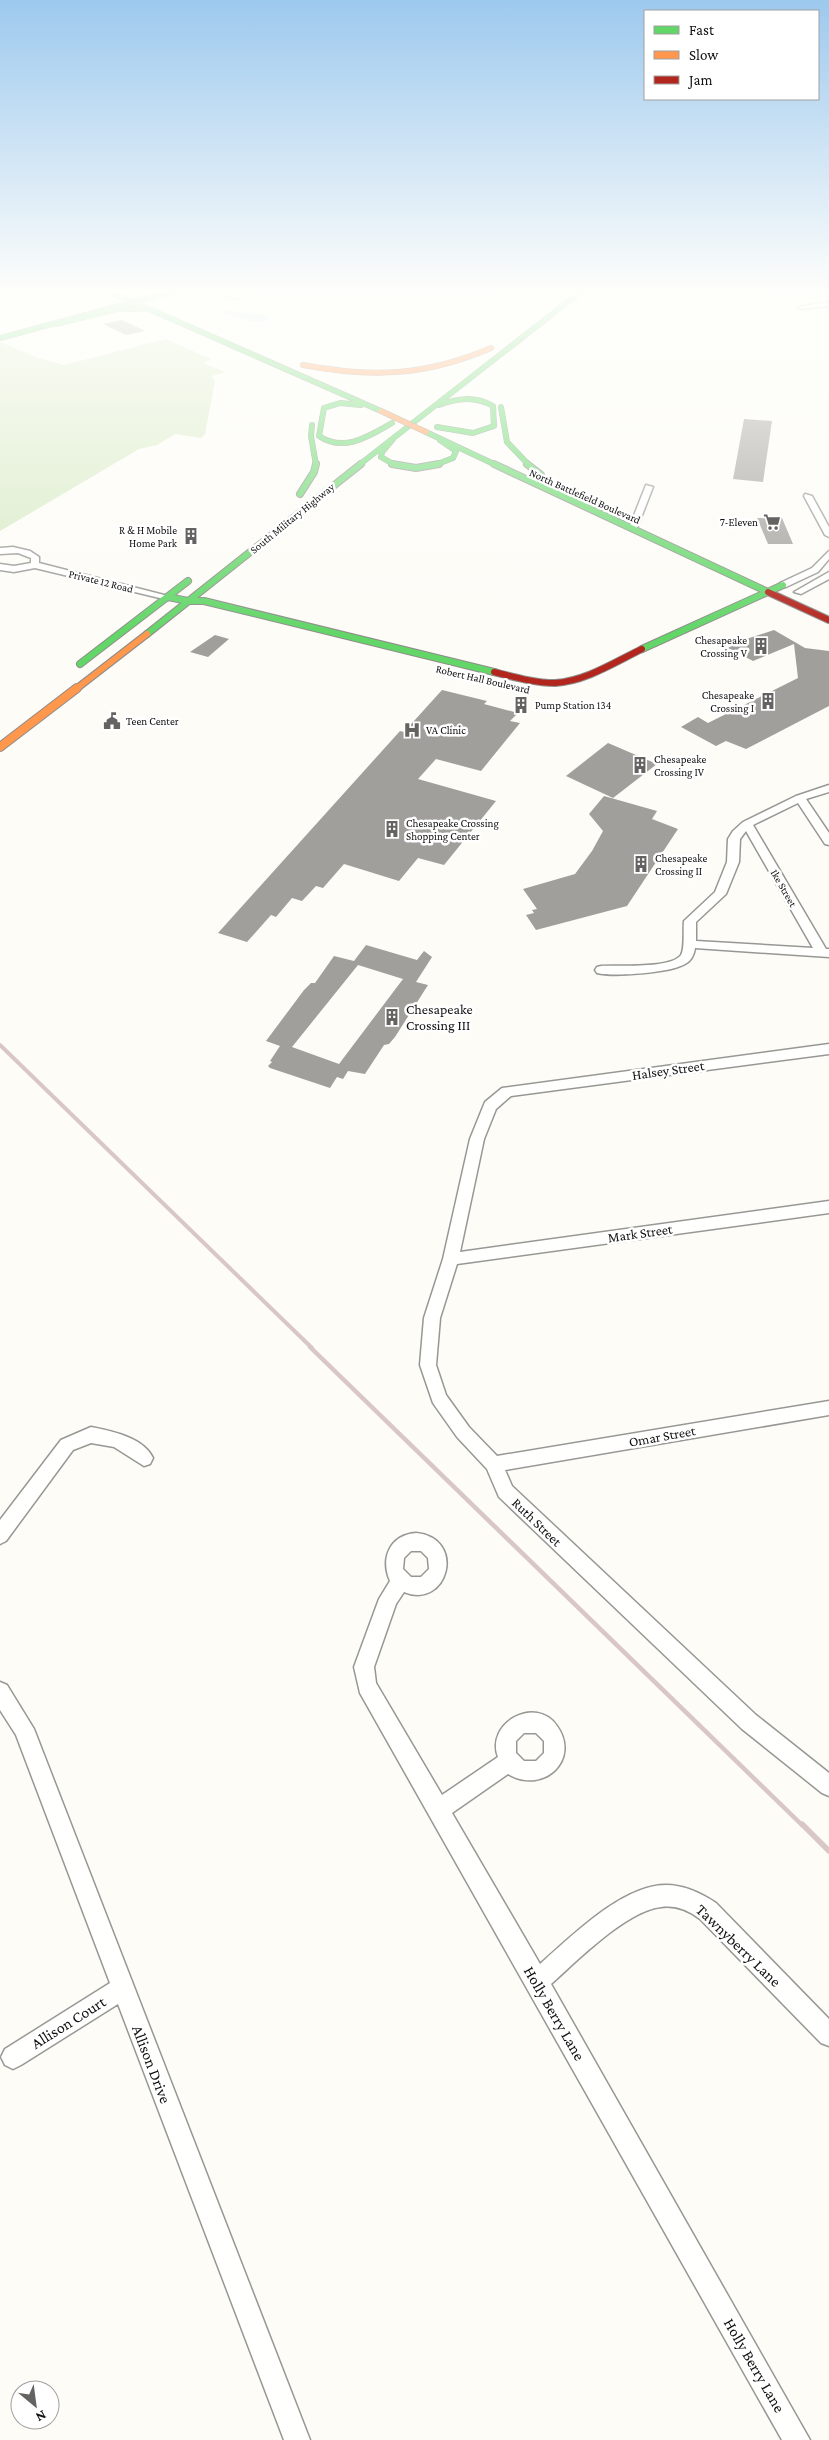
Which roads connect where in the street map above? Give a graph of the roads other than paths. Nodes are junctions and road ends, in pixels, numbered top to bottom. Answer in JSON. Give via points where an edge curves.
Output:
{"nodes":[{"id":1,"x":313,"y":404,"type":"edge"},
{"id":2,"x":336,"y":404,"type":"edge"},
{"id":3,"x":354,"y":404,"type":"edge"},
{"id":4,"x":372,"y":404,"type":"edge"},
{"id":5,"x":379,"y":404,"type":"edge"},
{"id":6,"x":437,"y":404,"type":"edge"},
{"id":7,"x":441,"y":404,"type":"edge"},
{"id":8,"x":487,"y":404,"type":"edge"},
{"id":9,"x":500,"y":404,"type":"edge"},
{"id":10,"x":384,"y":409,"type":"junction"},
{"id":11,"x":410,"y":409,"type":"dead end"},
{"id":12,"x":423,"y":415,"type":"junction"},
{"id":13,"x":392,"y":423,"type":"junction"},
{"id":14,"x":404,"y":429,"type":"junction"},
{"id":15,"x":429,"y":429,"type":"junction"},
{"id":16,"x":354,"y":453,"type":"dead end"},
{"id":17,"x":518,"y":475,"type":"junction"},
{"id":18,"x":323,"y":476,"type":"dead end"},
{"id":19,"x":552,"y":481,"type":"junction"},
{"id":20,"x":649,"y":487,"type":"dead end"},
{"id":21,"x":300,"y":494,"type":"junction"},
{"id":22,"x":808,"y":496,"type":"dead end"},
{"id":23,"x":570,"y":498,"type":"junction"},
{"id":24,"x":290,"y":502,"type":"dead end"},
{"id":25,"x":635,"y":524,"type":"junction"},
{"id":26,"x":829,"y":535,"type":"edge"},
{"id":27,"x":0,"y":552,"type":"edge"},
{"id":28,"x":713,"y":553,"type":"dead end"},
{"id":29,"x":829,"y":554,"type":"edge"},
{"id":30,"x":35,"y":565,"type":"junction"},
{"id":31,"x":0,"y":567,"type":"edge"},
{"id":32,"x":198,"y":573,"type":"dead end"},
{"id":33,"x":829,"y":575,"type":"edge"},
{"id":34,"x":765,"y":577,"type":"dead end"},
{"id":35,"x":783,"y":585,"type":"junction"},
{"id":36,"x":768,"y":592,"type":"junction"},
{"id":37,"x":798,"y":592,"type":"junction"},
{"id":38,"x":168,"y":597,"type":"junction"},
{"id":39,"x":783,"y":599,"type":"junction"},
{"id":40,"x":813,"y":599,"type":"dead end"},
{"id":41,"x":188,"y":601,"type":"junction"},
{"id":42,"x":770,"y":604,"type":"dead end"},
{"id":43,"x":829,"y":620,"type":"edge"},
{"id":44,"x":664,"y":652,"type":"dead end"},
{"id":45,"x":601,"y":668,"type":"junction"},
{"id":46,"x":67,"y":674,"type":"dead end"},
{"id":47,"x":560,"y":692,"type":"junction"},
{"id":48,"x":0,"y":747,"type":"edge"},
{"id":49,"x":829,"y":788,"type":"edge"},
{"id":50,"x":800,"y":798,"type":"junction"},
{"id":51,"x":747,"y":824,"type":"junction"},
{"id":52,"x":829,"y":842,"type":"edge"},
{"id":53,"x":688,"y":944,"type":"junction"},
{"id":54,"x":825,"y":953,"type":"edge"},
{"id":55,"x":600,"y":970,"type":"dead end"},
{"id":56,"x":829,"y":1049,"type":"edge"},
{"id":57,"x":507,"y":1092,"type":"joint"},
{"id":58,"x":829,"y":1207,"type":"edge"},
{"id":59,"x":450,"y":1259,"type":"junction"},
{"id":60,"x":829,"y":1408,"type":"edge"},
{"id":61,"x":144,"y":1458,"type":"dead end"},
{"id":62,"x":494,"y":1464,"type":"junction"},
{"id":63,"x":0,"y":1535,"type":"edge"},
{"id":64,"x":401,"y":1581,"type":"dead end"},
{"id":65,"x":0,"y":1692,"type":"edge"},
{"id":66,"x":510,"y":1761,"type":"dead end"},
{"id":67,"x":829,"y":1786,"type":"edge"},
{"id":68,"x":438,"y":1810,"type":"junction"},
{"id":69,"x":537,"y":1981,"type":"junction"},
{"id":70,"x":122,"y":1988,"type":"junction"},
{"id":71,"x":829,"y":2035,"type":"edge"},
{"id":72,"x":13,"y":2057,"type":"dead end"},
{"id":73,"x":297,"y":2440,"type":"edge"},
{"id":74,"x":797,"y":2440,"type":"edge"}],
"edges":[{"from":1,"to":21,"type":"main road","via":[[310,440],[317,462]]},
{"from":2,"to":13,"type":"main road","via":[[322,411],[319,436],[325,442],[357,442]]},
{"from":3,"to":10,"type":"main road"},
{"from":4,"to":10,"type":"main road","name":"North Battlefield Boulevard"},
{"from":5,"to":10,"type":"main road","name":"North Battlefield Boulevard"},
{"from":6,"to":12,"type":"main road","name":"South Military Highway"},
{"from":7,"to":12,"type":"main road"},
{"from":8,"to":15,"type":"main road","via":[[493,406],[494,426],[484,431],[460,433]]},
{"from":9,"to":19,"type":"main road","via":[[504,434],[511,449]]},
{"from":10,"to":15,"type":"main road","name":"North Battlefield Boulevard","bridge":true},
{"from":11,"to":13,"type":"main road"},
{"from":12,"to":14,"type":"main road","name":"South Military Highway"},
{"from":13,"to":16,"type":"main road"},
{"from":14,"to":15,"type":"main road","via":[[381,457],[408,467],[440,464],[456,455],[453,448]]},
{"from":14,"to":41,"type":"main road","name":"South Military Highway"},
{"from":15,"to":17,"type":"main road","name":"North Battlefield Boulevard"},
{"from":15,"to":19,"type":"main road","name":"North Battlefield Boulevard"},
{"from":17,"to":23,"type":"main road","name":"North Battlefield Boulevard"},
{"from":17,"to":23,"type":"main road","via":[[535,488],[536,495]]},
{"from":18,"to":21,"type":"main road","name":"South Military Highway"},
{"from":19,"to":25,"type":"main road","name":"North Battlefield Boulevard"},
{"from":20,"to":25,"type":"street"},
{"from":21,"to":24,"type":"main road","name":"South Military Highway"},
{"from":22,"to":26,"type":"street"},
{"from":23,"to":25,"type":"main road","name":"North Battlefield Boulevard"},
{"from":25,"to":28,"type":"main road","name":"North Battlefield Boulevard"},
{"from":25,"to":36,"type":"main road","name":"North Battlefield Boulevard"},
{"from":27,"to":30,"type":"street","via":[[19,550],[31,554],[36,560]]},
{"from":29,"to":35,"type":"street","via":[[815,570]]},
{"from":30,"to":31,"type":"street","name":"Private 12 Road","via":[[14,569]]},
{"from":30,"to":38,"type":"street","name":"Private 12 Road"},
{"from":32,"to":38,"type":"main road"},
{"from":33,"to":37,"type":"street"},
{"from":34,"to":35,"type":"main road"},
{"from":35,"to":36,"type":"main road","name":"Robert Hall Boulevard"},
{"from":35,"to":37,"type":"main road"},
{"from":36,"to":39,"type":"main road","name":"North Battlefield Boulevard"},
{"from":36,"to":45,"type":"main road","name":"Robert Hall Boulevard"},
{"from":37,"to":39,"type":"main road"},
{"from":37,"to":40,"type":"main road"},
{"from":38,"to":41,"type":"main road","name":"Robert Hall Boulevard"},
{"from":38,"to":46,"type":"main road"},
{"from":39,"to":42,"type":"main road"},
{"from":39,"to":43,"type":"main road","name":"North Battlefield Boulevard"},
{"from":41,"to":45,"type":"main road","name":"Robert Hall Boulevard","via":[[204,601],[530,681],[563,682]]},
{"from":41,"to":47,"type":"main road","name":"Robert Hall Boulevard","via":[[194,608],[491,682]]},
{"from":41,"to":48,"type":"main road","name":"South Military Highway"},
{"from":44,"to":47,"type":"main road","name":"Robert Hall Boulevard","via":[[598,682]]},
{"from":45,"to":47,"type":"main road","via":[[592,678]]},
{"from":49,"to":50,"type":"street"},
{"from":50,"to":51,"type":"street"},
{"from":50,"to":52,"type":"street"},
{"from":51,"to":53,"type":"street","via":[[735,836],[733,862],[720,894],[690,921]]},
{"from":51,"to":54,"type":"street","name":"Ike Street"},
{"from":53,"to":54,"type":"street","name":"Ike Street"},
{"from":53,"to":55,"type":"street","via":[[684,960],[670,966]]},
{"from":56,"to":57,"type":"street","name":"Halsey Street"},
{"from":57,"to":59,"type":"street","name":"Ruth Street","via":[[490,1106],[476,1139]]},
{"from":58,"to":59,"type":"street","name":"Mark Street"},
{"from":59,"to":62,"type":"street","name":"Ruth Street","via":[[432,1318],[428,1365],[439,1398],[463,1432]]},
{"from":60,"to":62,"type":"street","name":"Omar Street"},
{"from":61,"to":63,"type":"street","via":[[118,1440],[91,1434],[67,1446]]},
{"from":62,"to":67,"type":"street","name":"Ruth Street","via":[[505,1491],[540,1526],[749,1722]]},
{"from":64,"to":68,"type":"street","name":"Holly Berry Lane","via":[[388,1599],[364,1667],[367,1686]]},
{"from":65,"to":70,"type":"street","name":"Allison Drive","via":[[24,1729]]},
{"from":66,"to":68,"type":"street"},
{"from":68,"to":69,"type":"street","name":"Holly Berry Lane"},
{"from":69,"to":71,"type":"street","name":"Tawnyberry Lane","via":[[612,1918],[637,1903],[658,1896],[681,1897],[708,1911]]},
{"from":69,"to":74,"type":"street","name":"Holly Berry Lane"},
{"from":70,"to":72,"type":"street","name":"Allison Court"},
{"from":70,"to":73,"type":"street","name":"Allison Drive"}]}
